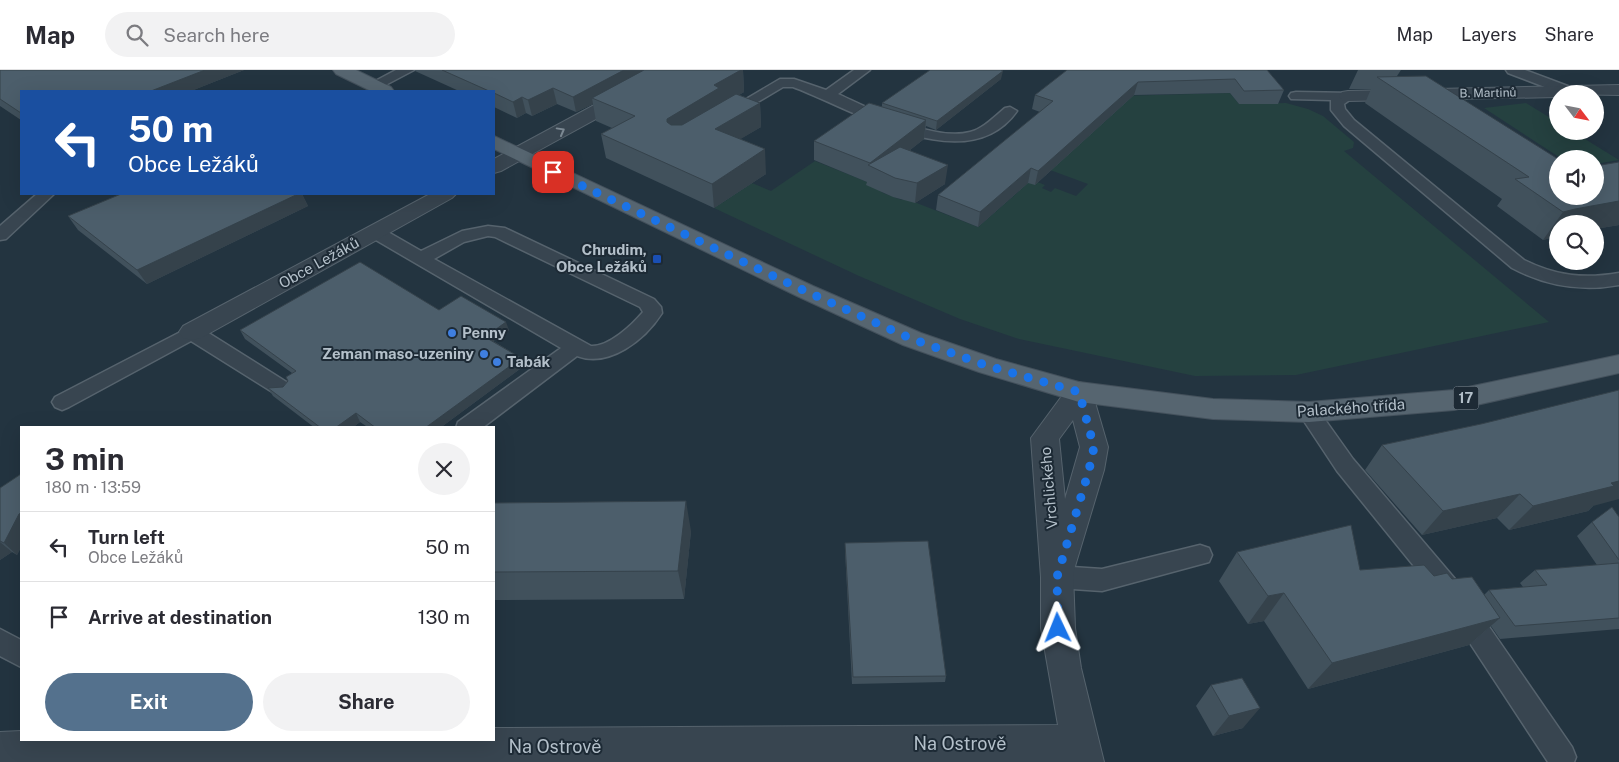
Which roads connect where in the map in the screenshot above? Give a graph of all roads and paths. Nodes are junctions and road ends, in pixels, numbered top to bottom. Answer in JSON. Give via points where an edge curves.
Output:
{"nodes":[{"id":1,"x":342,"y":70,"type":"edge"},
{"id":2,"x":407,"y":70,"type":"edge"},
{"id":3,"x":672,"y":70,"type":"edge"},
{"id":4,"x":864,"y":70,"type":"edge"},
{"id":5,"x":1513,"y":70,"type":"edge"},
{"id":6,"x":1550,"y":85,"type":"edge"},
{"id":7,"x":379,"y":88,"type":"edge"},
{"id":8,"x":1619,"y":90,"type":"edge"},
{"id":9,"x":1604,"y":91,"type":"edge"},
{"id":10,"x":1549,"y":92,"type":"edge"},
{"id":11,"x":828,"y":95,"type":"junction"},
{"id":12,"x":1296,"y":96,"type":"dead end"},
{"id":13,"x":1348,"y":96,"type":"junction"},
{"id":14,"x":1010,"y":111,"type":"dead end"},
{"id":15,"x":711,"y":124,"type":"edge"},
{"id":16,"x":495,"y":142,"type":"edge"},
{"id":17,"x":518,"y":154,"type":"junction"},
{"id":18,"x":495,"y":166,"type":"edge"},
{"id":19,"x":45,"y":195,"type":"edge"},
{"id":20,"x":443,"y":195,"type":"edge"},
{"id":21,"x":375,"y":232,"type":"junction"},
{"id":22,"x":0,"y":235,"type":"edge"},
{"id":23,"x":421,"y":259,"type":"junction"},
{"id":24,"x":1619,"y":279,"type":"edge"},
{"id":25,"x":192,"y":332,"type":"junction"},
{"id":26,"x":575,"y":347,"type":"junction"},
{"id":27,"x":1619,"y":364,"type":"edge"},
{"id":28,"x":281,"y":388,"type":"edge"},
{"id":29,"x":1079,"y":392,"type":"junction"},
{"id":30,"x":62,"y":402,"type":"dead end"},
{"id":31,"x":1309,"y":412,"type":"junction"},
{"id":32,"x":469,"y":426,"type":"edge"},
{"id":33,"x":1200,"y":554,"type":"dead end"},
{"id":34,"x":1057,"y":577,"type":"junction"},
{"id":35,"x":0,"y":641,"type":"edge"},
{"id":36,"x":20,"y":654,"type":"edge"},
{"id":37,"x":0,"y":660,"type":"edge"},
{"id":38,"x":20,"y":660,"type":"edge"},
{"id":39,"x":130,"y":743,"type":"edge"},
{"id":40,"x":0,"y":750,"type":"edge"},
{"id":41,"x":1082,"y":752,"type":"edge"},
{"id":42,"x":1562,"y":756,"type":"dead end"}],
"edges":[{"from":1,"to":7,"type":"main road"},
{"from":2,"to":7,"type":"lane"},
{"from":17,"to":3,"type":"street","one_way":true},
{"from":4,"to":11,"type":"lane"},
{"from":5,"to":6,"type":"lane"},
{"from":8,"to":9,"type":"street","name":"B. Martinů"},
{"from":10,"to":13,"type":"street","name":"B. Martinů"},
{"from":11,"to":14,"type":"lane","via":[[949,139],[977,136]]},
{"from":11,"to":15,"type":"lane","via":[[794,83],[780,83]]},
{"from":12,"to":13,"type":"lane","name":"B. Martinů"},
{"from":13,"to":24,"type":"lane","via":[[1340,98],[1337,106],[1349,123],[1518,264],[1563,282],[1591,284]]},
{"from":16,"to":17,"type":"main road","number":"17"},
{"from":17,"to":18,"type":"street"},
{"from":17,"to":29,"type":"main road","number":"17","via":[[912,339],[988,366]]},
{"from":19,"to":22,"type":"lane"},
{"from":20,"to":21,"type":"street","name":"Obce Ležáků"},
{"from":21,"to":23,"type":"lane"},
{"from":21,"to":25,"type":"street","name":"Obce Ležáků"},
{"from":23,"to":26,"type":"lane"},
{"from":23,"to":26,"type":"lane","via":[[471,233],[499,232],[652,307],[650,318],[603,352],[588,353]]},
{"from":25,"to":28,"type":"lane"},
{"from":25,"to":30,"type":"lane"},
{"from":26,"to":32,"type":"lane"},
{"from":27,"to":31,"type":"main road","name":"Palackého třída","number":"17","via":[[1454,400]]},
{"from":29,"to":31,"type":"main road","name":"Palackého třída","number":"17","via":[[1213,409]]},
{"from":29,"to":34,"type":"street","name":"Vrchlického","via":[[1094,447]]},
{"from":29,"to":34,"type":"street","name":"Vrchlického","via":[[1045,438]]},
{"from":31,"to":42,"type":"lane","via":[[1345,465],[1452,594]]},
{"from":33,"to":34,"type":"lane","via":[[1102,580]]},
{"from":34,"to":41,"type":"street","name":"Vrchlického","via":[[1058,628]]},
{"from":35,"to":36,"type":"lane"},
{"from":37,"to":38,"type":"lane"},
{"from":39,"to":40,"type":"street","name":"Na Ostrově"},
{"from":39,"to":41,"type":"street","name":"Na Ostrově"}]}
